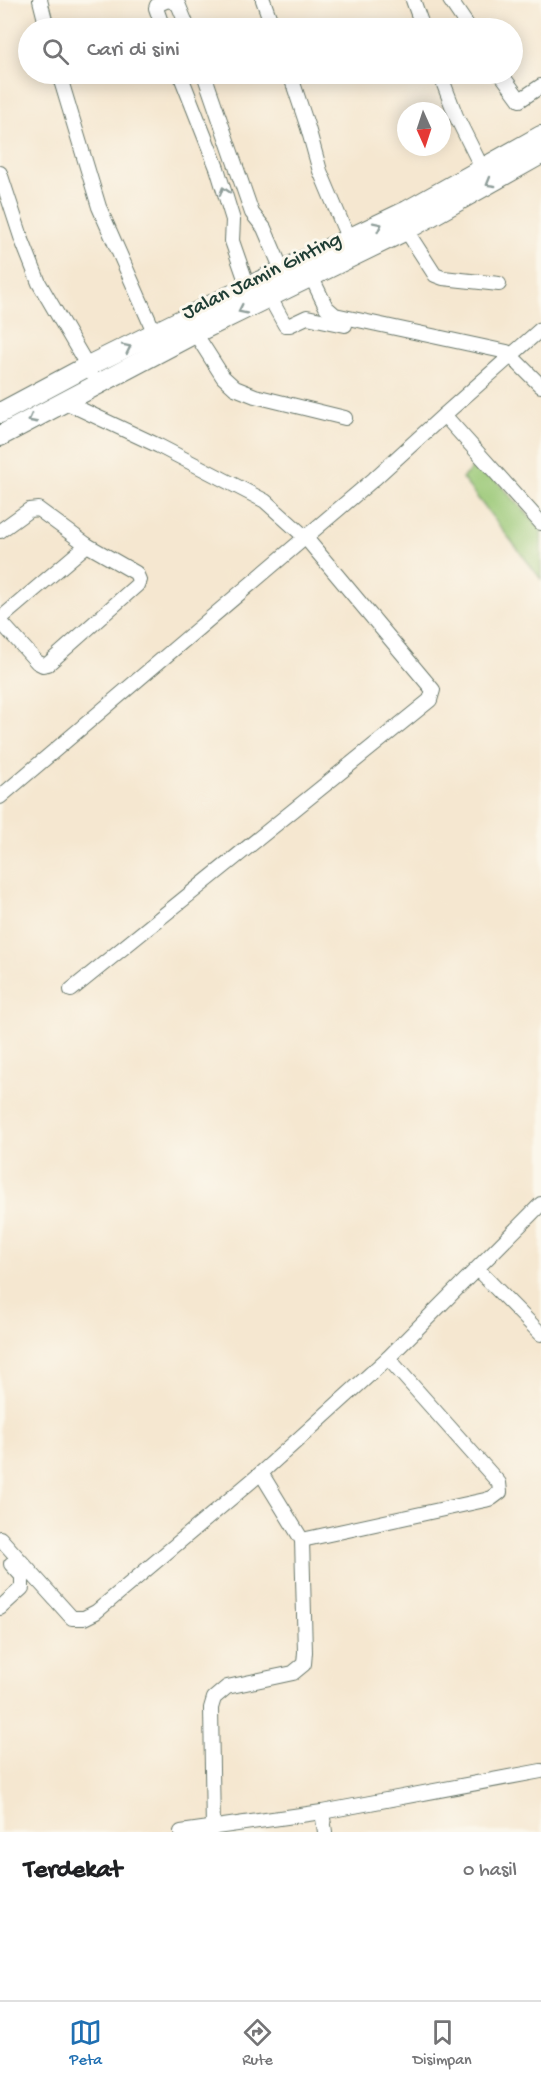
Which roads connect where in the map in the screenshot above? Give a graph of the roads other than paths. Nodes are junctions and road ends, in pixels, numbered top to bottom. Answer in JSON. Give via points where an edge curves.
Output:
{"nodes":[{"id":1,"x":39,"y":0,"type":"edge"},
{"id":2,"x":168,"y":0,"type":"edge"},
{"id":3,"x":263,"y":0,"type":"edge"},
{"id":4,"x":413,"y":0,"type":"edge"},
{"id":5,"x":467,"y":0,"type":"edge"},
{"id":6,"x":452,"y":4,"type":"edge"},
{"id":7,"x":44,"y":18,"type":"edge"},
{"id":8,"x":160,"y":18,"type":"edge"},
{"id":9,"x":185,"y":18,"type":"edge"},
{"id":10,"x":269,"y":18,"type":"edge"},
{"id":11,"x":419,"y":18,"type":"edge"},
{"id":12,"x":462,"y":18,"type":"edge"},
{"id":13,"x":62,"y":84,"type":"edge"},
{"id":14,"x":184,"y":84,"type":"edge"},
{"id":15,"x":196,"y":84,"type":"edge"},
{"id":16,"x":207,"y":84,"type":"edge"},
{"id":17,"x":294,"y":84,"type":"edge"},
{"id":18,"x":444,"y":84,"type":"edge"},
{"id":19,"x":508,"y":84,"type":"edge"},
{"id":20,"x":541,"y":86,"type":"edge"},
{"id":21,"x":187,"y":90,"type":"junction"},
{"id":22,"x":220,"y":124,"type":"junction"},
{"id":23,"x":203,"y":131,"type":"junction"},
{"id":24,"x":541,"y":136,"type":"edge"},
{"id":25,"x":541,"y":154,"type":"edge"},
{"id":26,"x":233,"y":162,"type":"junction"},
{"id":27,"x":217,"y":168,"type":"junction"},
{"id":28,"x":482,"y":168,"type":"junction"},
{"id":29,"x":0,"y":173,"type":"edge"},
{"id":30,"x":252,"y":213,"type":"junction"},
{"id":31,"x":233,"y":220,"type":"junction"},
{"id":32,"x":406,"y":230,"type":"junction"},
{"id":33,"x":349,"y":240,"type":"junction"},
{"id":34,"x":282,"y":270,"type":"junction"},
{"id":35,"x":311,"y":276,"type":"junction"},
{"id":36,"x":499,"y":284,"type":"dead end"},
{"id":37,"x":248,"y":287,"type":"junction"},
{"id":38,"x":269,"y":297,"type":"junction"},
{"id":39,"x":541,"y":329,"type":"edge"},
{"id":40,"x":195,"y":333,"type":"junction"},
{"id":41,"x":155,"y":334,"type":"junction"},
{"id":42,"x":509,"y":358,"type":"junction"},
{"id":43,"x":88,"y":366,"type":"junction"},
{"id":44,"x":97,"y":384,"type":"junction"},
{"id":45,"x":541,"y":386,"type":"edge"},
{"id":46,"x":65,"y":402,"type":"junction"},
{"id":47,"x":0,"y":413,"type":"edge"},
{"id":48,"x":444,"y":415,"type":"junction"},
{"id":49,"x":345,"y":418,"type":"dead end"},
{"id":50,"x":0,"y":436,"type":"edge"},
{"id":51,"x":541,"y":523,"type":"edge"},
{"id":52,"x":0,"y":531,"type":"edge"},
{"id":53,"x":305,"y":537,"type":"junction"},
{"id":54,"x":87,"y":545,"type":"junction"},
{"id":55,"x":0,"y":620,"type":"edge"},
{"id":56,"x":0,"y":796,"type":"edge"},
{"id":57,"x":71,"y":990,"type":"dead end"},
{"id":58,"x":541,"y":1204,"type":"edge"},
{"id":59,"x":478,"y":1270,"type":"junction"},
{"id":60,"x":541,"y":1334,"type":"edge"},
{"id":61,"x":388,"y":1358,"type":"junction"},
{"id":62,"x":261,"y":1473,"type":"junction"},
{"id":63,"x":0,"y":1538,"type":"edge"},
{"id":64,"x":302,"y":1540,"type":"junction"},
{"id":65,"x":0,"y":1552,"type":"edge"},
{"id":66,"x":0,"y":1608,"type":"edge"},
{"id":67,"x":541,"y":1771,"type":"edge"},
{"id":68,"x":322,"y":1812,"type":"junction"},
{"id":69,"x":213,"y":1828,"type":"junction"},
{"id":70,"x":181,"y":1832,"type":"edge"},
{"id":71,"x":326,"y":1832,"type":"edge"}],
"edges":[{"from":1,"to":7,"type":"street"},
{"from":2,"to":8,"type":"street","via":[[157,5]]},
{"from":2,"to":9,"type":"street","via":[[181,7]]},
{"from":3,"to":10,"type":"street"},
{"from":4,"to":11,"type":"street"},
{"from":5,"to":6,"type":"street"},
{"from":6,"to":12,"type":"street"},
{"from":13,"to":41,"type":"street","via":[[99,207]]},
{"from":14,"to":21,"type":"street"},
{"from":15,"to":21,"type":"street"},
{"from":16,"to":22,"type":"street"},
{"from":17,"to":33,"type":"street","via":[[320,171]]},
{"from":18,"to":28,"type":"street"},
{"from":19,"to":20,"type":"street","via":[[520,100]]},
{"from":21,"to":23,"type":"street"},
{"from":22,"to":23,"type":"street"},
{"from":22,"to":26,"type":"street"},
{"from":23,"to":27,"type":"street"},
{"from":24,"to":28,"type":"highway","name":"Jalan Jamin Ginting"},
{"from":25,"to":32,"type":"highway","name":"Jalan Jamin Ginting","one_way":true},
{"from":26,"to":27,"type":"street"},
{"from":26,"to":30,"type":"street"},
{"from":31,"to":27,"type":"street","one_way":true},
{"from":33,"to":28,"type":"highway","name":"Jalan Jamin Ginting","one_way":true},
{"from":29,"to":43,"type":"street","via":[[39,283]]},
{"from":30,"to":31,"type":"street"},
{"from":30,"to":34,"type":"street","via":[[264,228]]},
{"from":31,"to":37,"type":"street","via":[[232,241]]},
{"from":32,"to":35,"type":"highway","name":"Jalan Jamin Ginting"},
{"from":32,"to":36,"type":"street","via":[[435,275]]},
{"from":33,"to":34,"type":"highway","name":"Jalan Jamin Ginting"},
{"from":34,"to":37,"type":"highway","name":"Jalan Jamin Ginting"},
{"from":35,"to":38,"type":"highway","name":"Jalan Jamin Ginting"},
{"from":35,"to":42,"type":"street","via":[[334,315],[507,352]]},
{"from":37,"to":41,"type":"highway","name":"Jalan Jamin Ginting"},
{"from":38,"to":40,"type":"highway","name":"Jalan Jamin Ginting","one_way":true},
{"from":38,"to":42,"type":"street","via":[[285,325],[310,318]]},
{"from":39,"to":42,"type":"street"},
{"from":40,"to":44,"type":"highway","name":"Jalan Jamin Ginting"},
{"from":40,"to":49,"type":"street","via":[[223,377],[235,388]]},
{"from":43,"to":41,"type":"highway","name":"Jalan Jamin Ginting","one_way":true},
{"from":42,"to":45,"type":"street"},
{"from":42,"to":48,"type":"street"},
{"from":43,"to":44,"type":"street"},
{"from":43,"to":47,"type":"highway","name":"Jalan Jamin Ginting"},
{"from":44,"to":46,"type":"highway","name":"Jalan Jamin Ginting"},
{"from":46,"to":50,"type":"highway","name":"Jalan Jamin Ginting","one_way":true},
{"from":46,"to":53,"type":"street","via":[[265,501]]},
{"from":48,"to":51,"type":"street"},
{"from":48,"to":53,"type":"street"},
{"from":52,"to":54,"type":"street","via":[[28,510],[36,509]]},
{"from":53,"to":56,"type":"street"},
{"from":53,"to":57,"type":"street","via":[[432,686],[432,696]]},
{"from":54,"to":55,"type":"street"},
{"from":54,"to":55,"type":"street","via":[[136,573],[139,583],[50,663],[38,662]]},
{"from":58,"to":59,"type":"street"},
{"from":59,"to":60,"type":"street"},
{"from":59,"to":61,"type":"street"},
{"from":61,"to":62,"type":"street"},
{"from":61,"to":64,"type":"street","via":[[499,1483],[500,1492],[485,1500]]},
{"from":62,"to":63,"type":"street","via":[[84,1618],[72,1618]]},
{"from":62,"to":64,"type":"street"},
{"from":64,"to":69,"type":"street","via":[[304,1664],[293,1672],[226,1687],[214,1698]]},
{"from":65,"to":66,"type":"street","via":[[23,1582],[20,1590]]},
{"from":67,"to":68,"type":"street"},
{"from":68,"to":69,"type":"street"},
{"from":68,"to":71,"type":"street"},
{"from":69,"to":70,"type":"street"}]}
